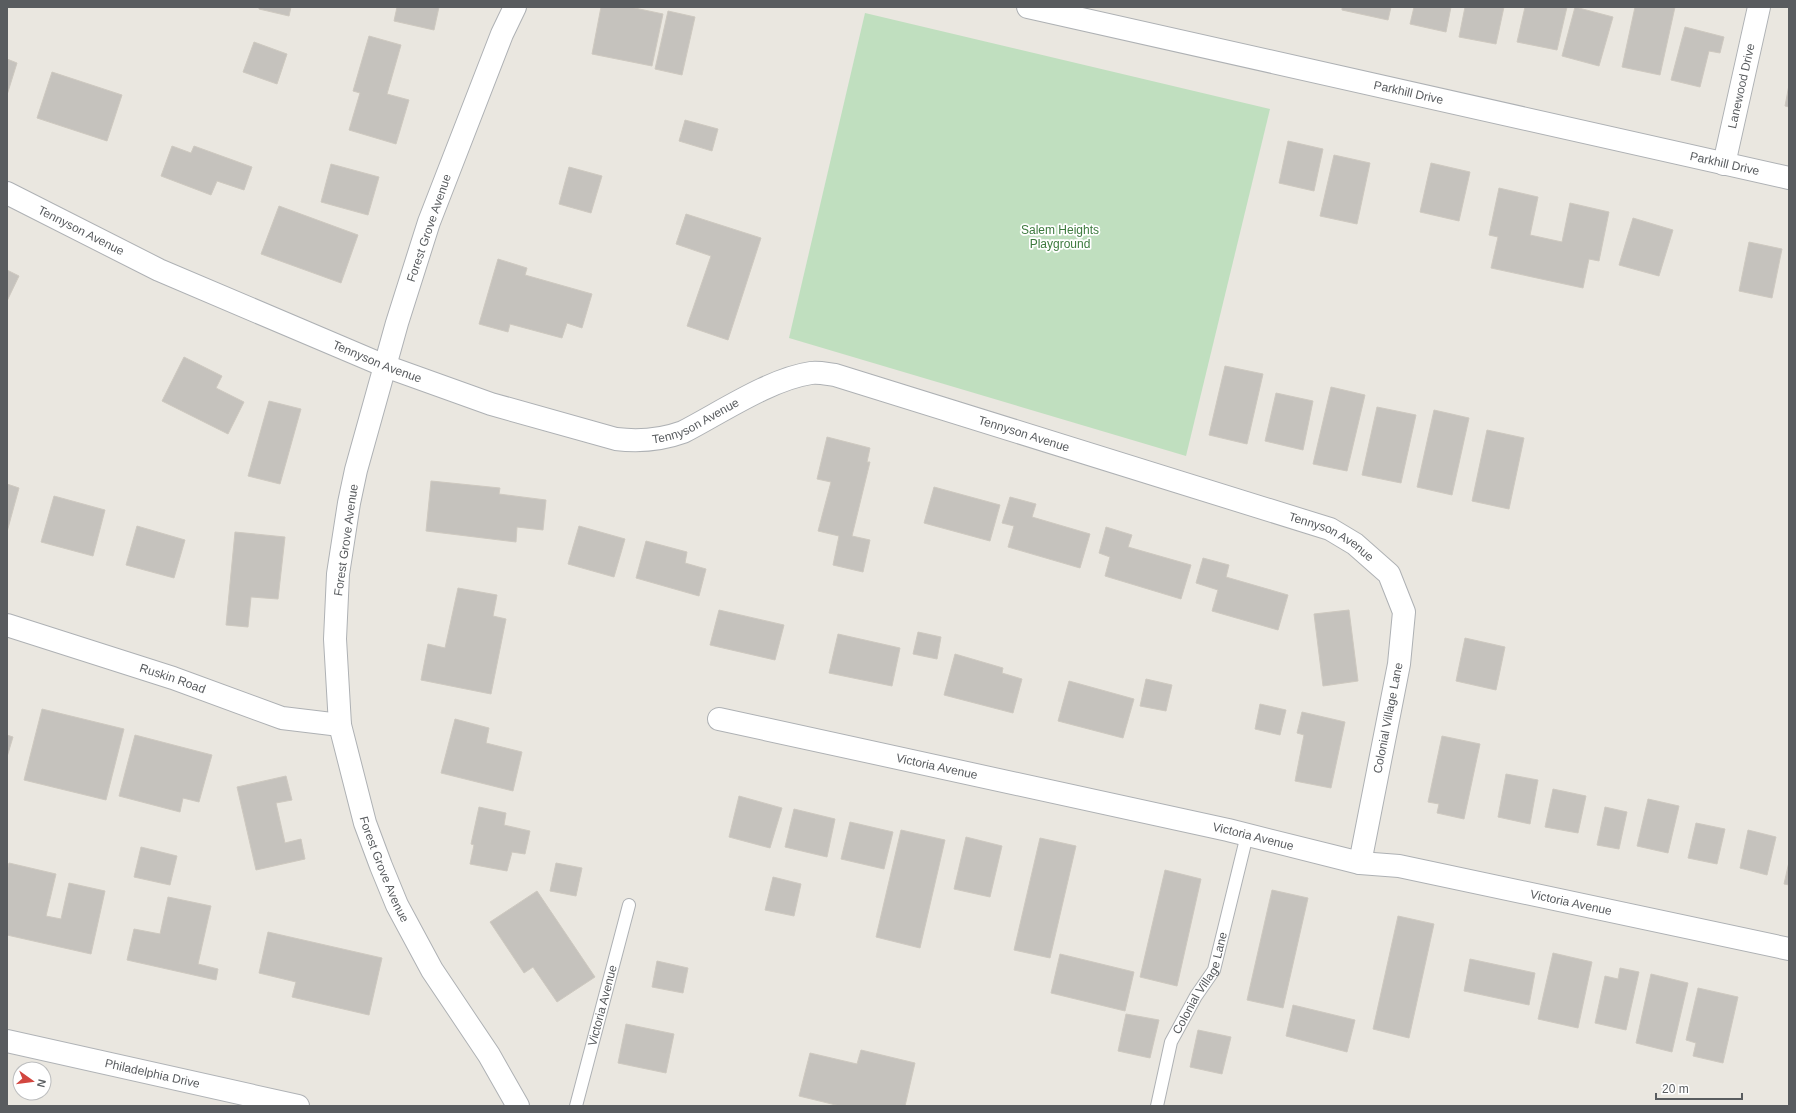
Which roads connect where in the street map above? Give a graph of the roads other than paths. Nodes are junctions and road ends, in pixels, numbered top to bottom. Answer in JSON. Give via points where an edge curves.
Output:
{"nodes":[{"id":1,"x":515,"y":7,"type":"edge"},
{"id":2,"x":1028,"y":7,"type":"edge"},
{"id":3,"x":1759,"y":7,"type":"edge"},
{"id":4,"x":1724,"y":164,"type":"junction"},
{"id":5,"x":1789,"y":178,"type":"edge"},
{"id":6,"x":7,"y":193,"type":"edge"},
{"id":7,"x":385,"y":366,"type":"junction"},
{"id":8,"x":1390,"y":574,"type":"joint"},
{"id":9,"x":7,"y":625,"type":"edge"},
{"id":10,"x":719,"y":719,"type":"dead end"},
{"id":11,"x":340,"y":725,"type":"junction"},
{"id":12,"x":1247,"y":835,"type":"junction"},
{"id":13,"x":1360,"y":863,"type":"junction"},
{"id":14,"x":629,"y":905,"type":"dead end"},
{"id":15,"x":1789,"y":949,"type":"edge"},
{"id":16,"x":7,"y":1041,"type":"edge"},
{"id":17,"x":298,"y":1106,"type":"edge"},
{"id":18,"x":518,"y":1106,"type":"edge"},
{"id":19,"x":576,"y":1106,"type":"edge"},
{"id":20,"x":1157,"y":1106,"type":"edge"}],
"edges":[{"from":1,"to":7,"type":"street","name":"Forest Grove Avenue","via":[[502,34],[429,222]]},
{"from":2,"to":4,"type":"street","name":"Parkhill Drive"},
{"from":3,"to":4,"type":"street","name":"Lanewood Drive"},
{"from":4,"to":5,"type":"street","name":"Parkhill Drive"},
{"from":6,"to":7,"type":"street","name":"Tennyson Avenue","via":[[159,270]]},
{"from":7,"to":8,"type":"street","name":"Tennyson Avenue","via":[[498,406],[616,440],[638,441],[683,432],[790,378],[812,373],[835,374],[1330,529],[1355,544]]},
{"from":7,"to":11,"type":"street","name":"Forest Grove Avenue","via":[[356,470],[338,574],[335,639]]},
{"from":8,"to":13,"type":"street","name":"Colonial Village Lane","via":[[1404,612],[1399,664]]},
{"from":9,"to":11,"type":"street","name":"Ruskin Road","via":[[173,678],[282,718]]},
{"from":10,"to":12,"type":"street","name":"Victoria Avenue"},
{"from":11,"to":18,"type":"street","name":"Forest Grove Avenue","via":[[365,823],[398,905],[432,970],[489,1055]]},
{"from":12,"to":13,"type":"street","name":"Victoria Avenue"},
{"from":12,"to":20,"type":"lane","name":"Colonial Village Lane","via":[[1214,970],[1196,996],[1171,1042]]},
{"from":13,"to":15,"type":"street","name":"Victoria Avenue","via":[[1399,866]]},
{"from":14,"to":19,"type":"lane","name":"Victoria Avenue"},
{"from":16,"to":17,"type":"street","name":"Philadelphia Drive"}]}
